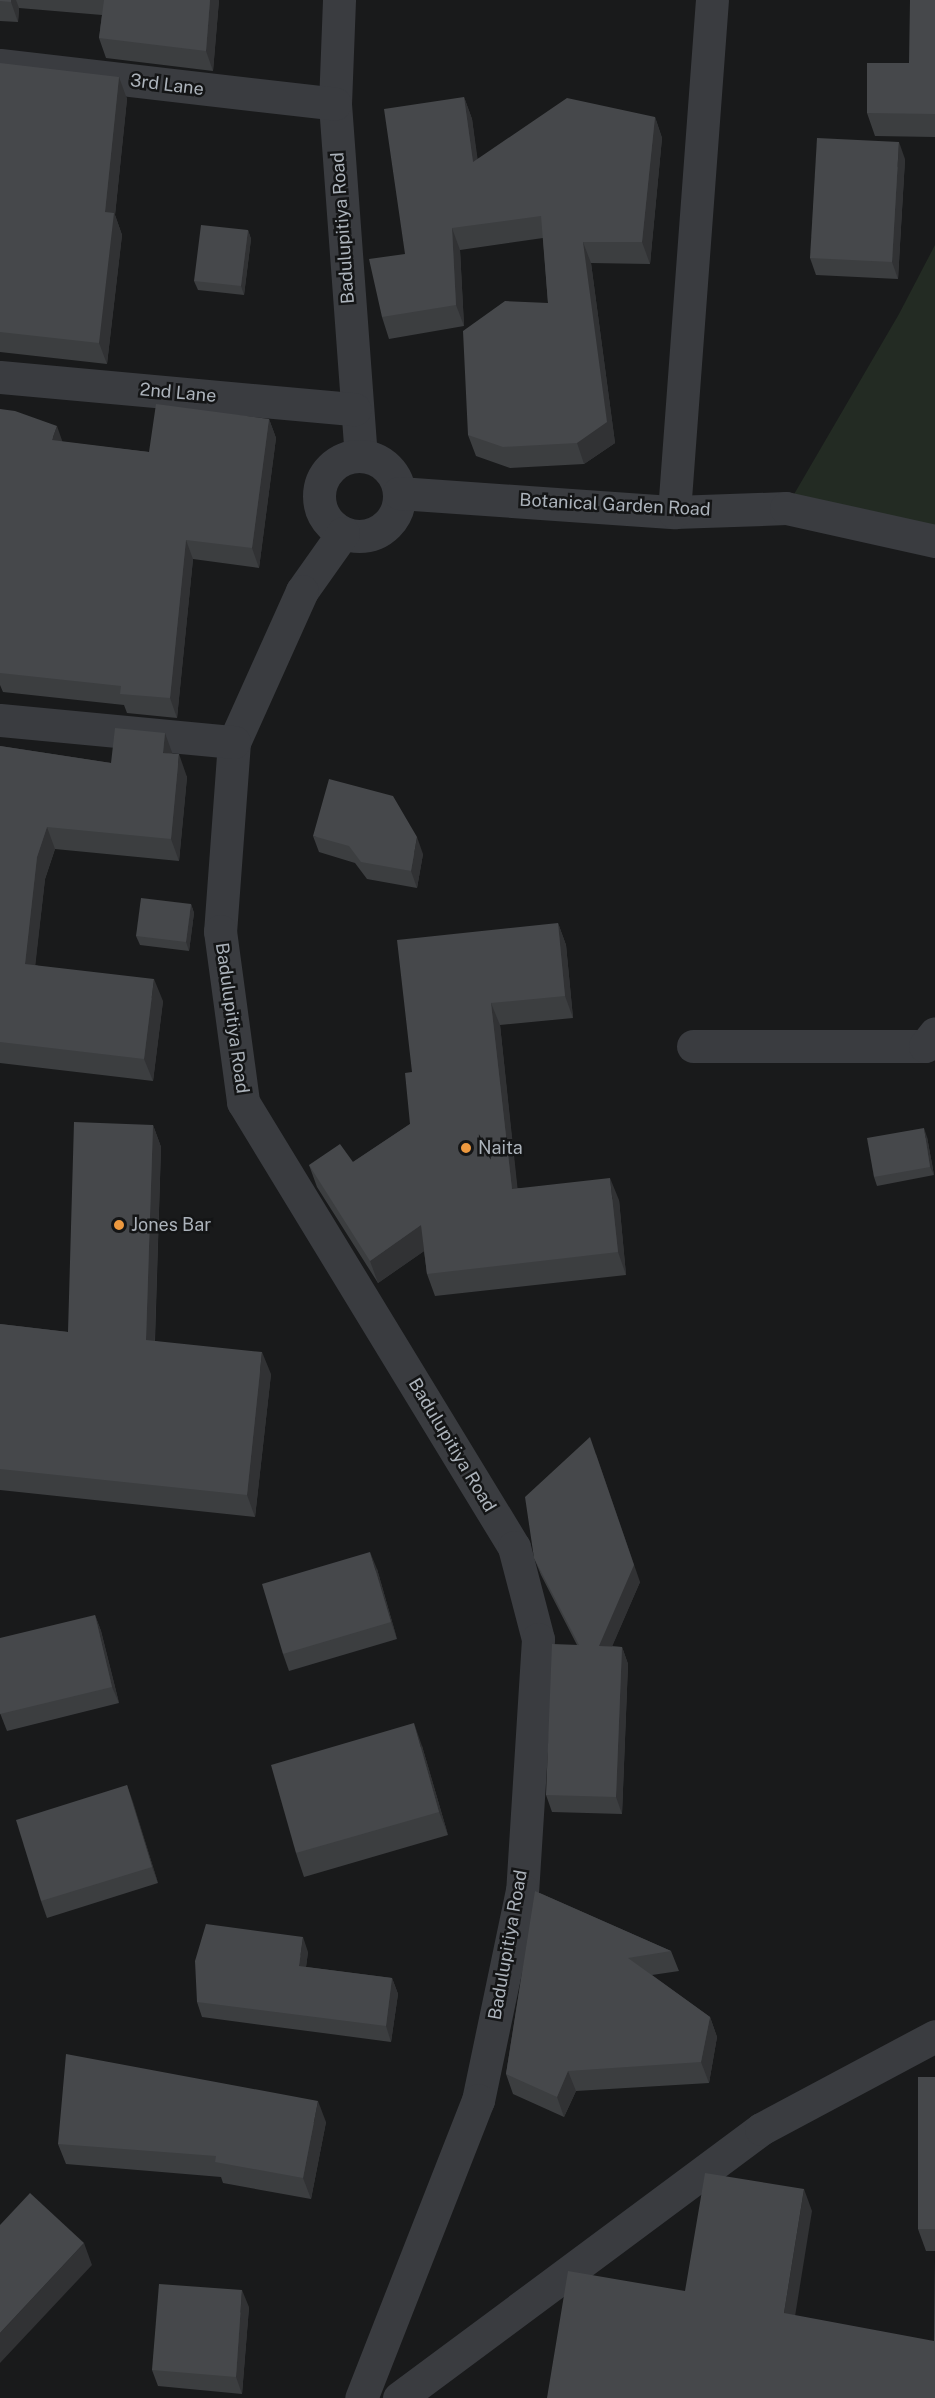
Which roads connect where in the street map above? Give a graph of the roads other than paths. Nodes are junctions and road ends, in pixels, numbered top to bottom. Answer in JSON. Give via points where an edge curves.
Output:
{"nodes":[{"id":1,"x":339,"y":0,"type":"edge"},
{"id":2,"x":712,"y":0,"type":"edge"},
{"id":3,"x":0,"y":65,"type":"edge"},
{"id":4,"x":334,"y":104,"type":"junction"},
{"id":5,"x":0,"y":377,"type":"edge"},
{"id":6,"x":356,"y":409,"type":"junction"},
{"id":7,"x":361,"y":456,"type":"junction"},
{"id":8,"x":399,"y":493,"type":"junction"},
{"id":9,"x":674,"y":512,"type":"junction"},
{"id":10,"x":343,"y":533,"type":"junction"},
{"id":11,"x":935,"y":541,"type":"edge"},
{"id":12,"x":0,"y":720,"type":"edge"},
{"id":13,"x":234,"y":742,"type":"junction"},
{"id":14,"x":935,"y":1033,"type":"edge"},
{"id":15,"x":693,"y":1046,"type":"dead end"},
{"id":16,"x":935,"y":2036,"type":"edge"},
{"id":17,"x":361,"y":2398,"type":"edge"},
{"id":18,"x":399,"y":2398,"type":"edge"}],
"edges":[{"from":1,"to":4,"type":"street","name":"Badulupitiya Road"},
{"from":2,"to":9,"type":"street"},
{"from":3,"to":4,"type":"street","name":"3rd Lane"},
{"from":4,"to":6,"type":"street","name":"Badulupitiya Road"},
{"from":5,"to":6,"type":"street","name":"2nd Lane"},
{"from":6,"to":7,"type":"street","name":"Badulupitiya Road"},
{"from":7,"to":8,"type":"street","via":[[383,464]]},
{"from":7,"to":10,"type":"street","via":[[335,464],[321,487],[324,514]]},
{"from":8,"to":9,"type":"street","name":"Botanical Garden Road"},
{"from":8,"to":10,"type":"street","via":[[398,507],[382,529],[370,535]]},
{"from":9,"to":11,"type":"street","name":"Botanical Garden Road","via":[[786,507]]},
{"from":10,"to":13,"type":"street","name":"Badulupitiya Road","via":[[302,591]]},
{"from":12,"to":13,"type":"street"},
{"from":13,"to":17,"type":"street","name":"Badulupitiya Road","via":[[220,931],[243,1102],[514,1547],[538,1639],[522,1890],[478,2100]]},
{"from":14,"to":15,"type":"street","via":[[925,1046]]},
{"from":16,"to":18,"type":"street","via":[[761,2129]]}]}
